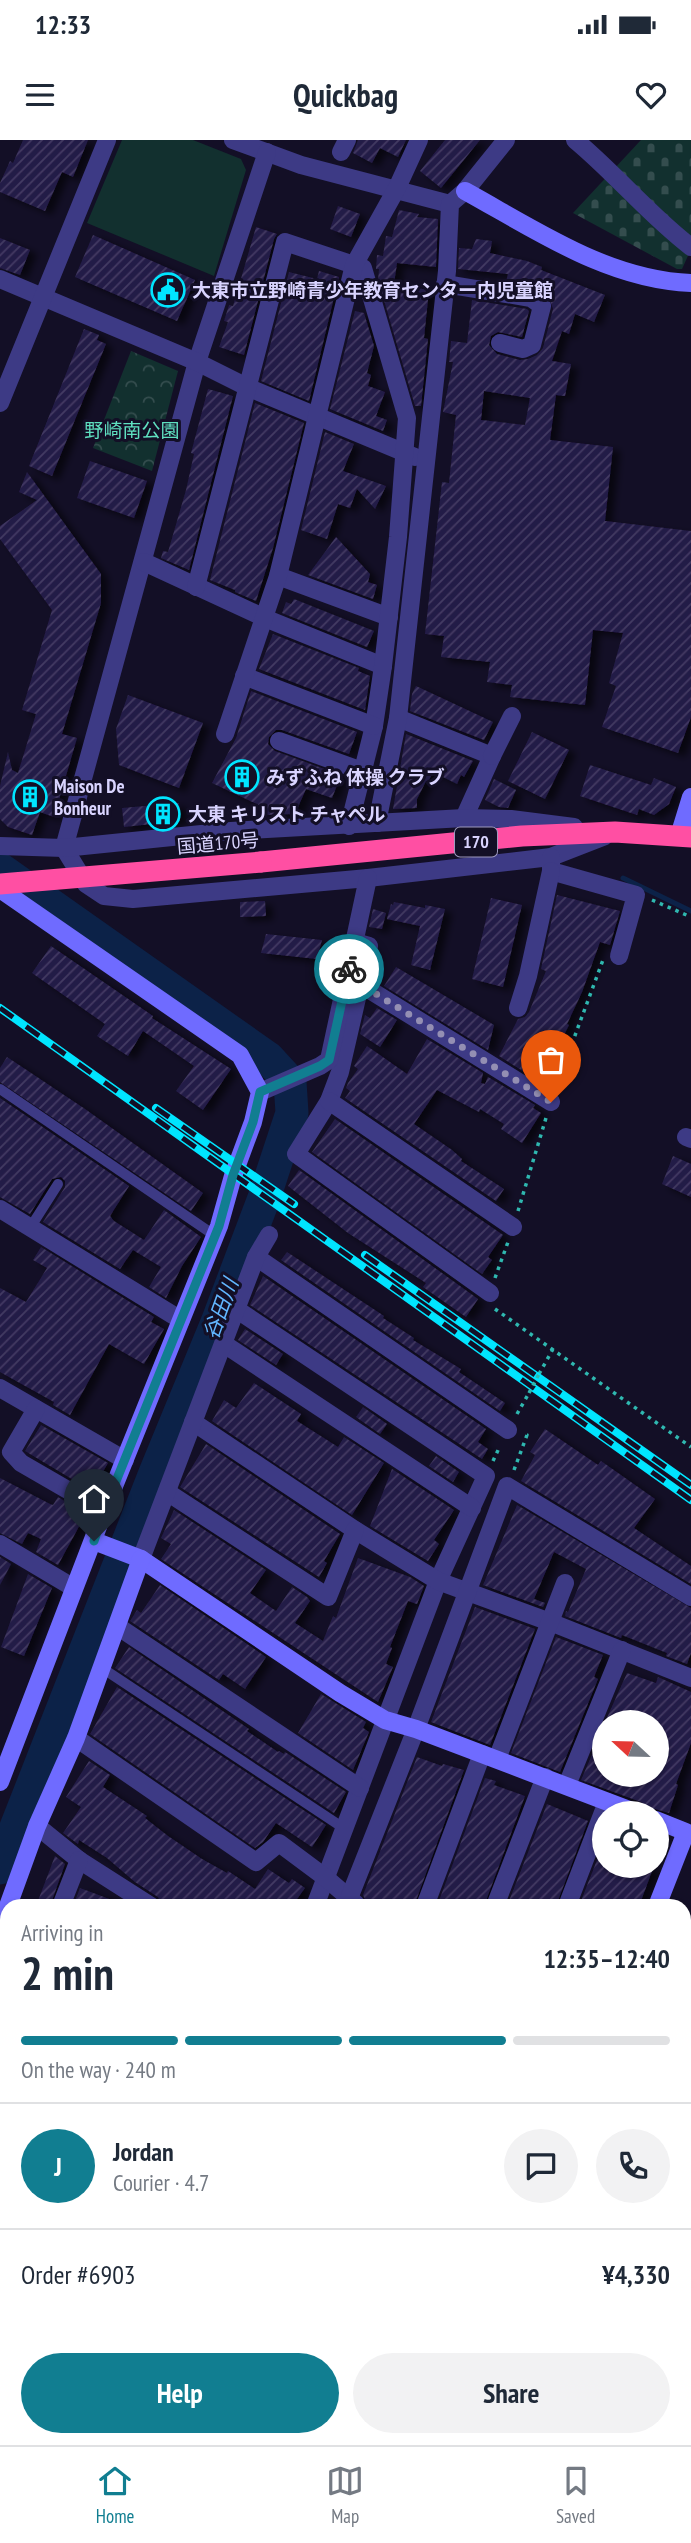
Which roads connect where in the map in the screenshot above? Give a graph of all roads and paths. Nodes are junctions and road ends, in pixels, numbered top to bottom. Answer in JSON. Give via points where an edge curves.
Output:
{"nodes":[{"id":1,"x":107,"y":140,"type":"edge"},
{"id":2,"x":233,"y":140,"type":"edge"},
{"id":3,"x":419,"y":140,"type":"edge"},
{"id":4,"x":506,"y":140,"type":"edge"},
{"id":5,"x":575,"y":140,"type":"edge"},
{"id":6,"x":267,"y":152,"type":"junction"},
{"id":7,"x":397,"y":188,"type":"junction"},
{"id":8,"x":465,"y":191,"type":"junction"},
{"id":9,"x":450,"y":204,"type":"junction"},
{"id":10,"x":691,"y":247,"type":"edge"},
{"id":11,"x":355,"y":265,"type":"junction"},
{"id":12,"x":0,"y":279,"type":"edge"},
{"id":13,"x":691,"y":282,"type":"edge"},
{"id":14,"x":445,"y":284,"type":"junction"},
{"id":15,"x":44,"y":296,"type":"junction"},
{"id":16,"x":500,"y":343,"type":"dead end"},
{"id":17,"x":197,"y":362,"type":"junction"},
{"id":18,"x":247,"y":387,"type":"junction"},
{"id":19,"x":0,"y":403,"type":"edge"},
{"id":20,"x":317,"y":417,"type":"junction"},
{"id":21,"x":404,"y":453,"type":"junction"},
{"id":22,"x":425,"y":460,"type":"junction"},
{"id":23,"x":144,"y":562,"type":"junction"},
{"id":24,"x":278,"y":576,"type":"junction"},
{"id":25,"x":196,"y":587,"type":"junction"},
{"id":26,"x":389,"y":617,"type":"junction"},
{"id":27,"x":264,"y":618,"type":"junction"},
{"id":28,"x":383,"y":666,"type":"junction"},
{"id":29,"x":244,"y":676,"type":"junction"},
{"id":30,"x":512,"y":716,"type":"dead end"},
{"id":31,"x":398,"y":719,"type":"junction"},
{"id":32,"x":374,"y":726,"type":"junction"},
{"id":33,"x":225,"y":734,"type":"dead end"},
{"id":34,"x":279,"y":741,"type":"dead end"},
{"id":35,"x":492,"y":756,"type":"junction"},
{"id":36,"x":362,"y":771,"type":"junction"},
{"id":37,"x":691,"y":797,"type":"edge"},
{"id":38,"x":464,"y":818,"type":"junction"},
{"id":39,"x":377,"y":823,"type":"junction"},
{"id":40,"x":349,"y":826,"type":"junction"},
{"id":41,"x":615,"y":832,"type":"junction"},
{"id":42,"x":685,"y":836,"type":"edge"},
{"id":43,"x":1,"y":848,"type":"edge"},
{"id":44,"x":64,"y":848,"type":"junction"},
{"id":45,"x":551,"y":864,"type":"junction"},
{"id":46,"x":368,"y":878,"type":"junction"},
{"id":47,"x":0,"y":886,"type":"edge"},
{"id":48,"x":636,"y":895,"type":"junction"},
{"id":49,"x":691,"y":917,"type":"edge"},
{"id":50,"x":355,"y":942,"type":"junction"},
{"id":51,"x":618,"y":956,"type":"dead end"},
{"id":52,"x":360,"y":984,"type":"junction"},
{"id":53,"x":518,"y":1008,"type":"dead end"},
{"id":54,"x":0,"y":1089,"type":"edge"},
{"id":55,"x":260,"y":1092,"type":"junction"},
{"id":56,"x":329,"y":1101,"type":"junction"},
{"id":57,"x":551,"y":1102,"type":"dead end"},
{"id":58,"x":58,"y":1184,"type":"dead end"},
{"id":59,"x":0,"y":1209,"type":"edge"},
{"id":60,"x":513,"y":1227,"type":"dead end"},
{"id":61,"x":30,"y":1228,"type":"junction"},
{"id":62,"x":214,"y":1235,"type":"junction"},
{"id":63,"x":269,"y":1235,"type":"dead end"},
{"id":64,"x":256,"y":1257,"type":"junction"},
{"id":65,"x":490,"y":1293,"type":"joint"},
{"id":66,"x":236,"y":1309,"type":"junction"},
{"id":67,"x":181,"y":1320,"type":"junction"},
{"id":68,"x":223,"y":1344,"type":"junction"},
{"id":69,"x":553,"y":1349,"type":"junction"},
{"id":70,"x":0,"y":1388,"type":"edge"},
{"id":71,"x":36,"y":1409,"type":"junction"},
{"id":72,"x":193,"y":1423,"type":"junction"},
{"id":73,"x":508,"y":1430,"type":"junction"},
{"id":74,"x":691,"y":1447,"type":"edge"},
{"id":75,"x":125,"y":1460,"type":"junction"},
{"id":76,"x":486,"y":1476,"type":"junction"},
{"id":77,"x":507,"y":1486,"type":"junction"},
{"id":78,"x":167,"y":1492,"type":"junction"},
{"id":79,"x":472,"y":1508,"type":"junction"},
{"id":80,"x":104,"y":1511,"type":"junction"},
{"id":81,"x":355,"y":1530,"type":"junction"},
{"id":82,"x":94,"y":1541,"type":"junction"},
{"id":83,"x":0,"y":1544,"type":"edge"},
{"id":84,"x":141,"y":1559,"type":"junction"},
{"id":85,"x":438,"y":1581,"type":"junction"},
{"id":86,"x":565,"y":1583,"type":"dead end"},
{"id":87,"x":74,"y":1588,"type":"junction"},
{"id":88,"x":468,"y":1593,"type":"junction"},
{"id":89,"x":691,"y":1597,"type":"edge"},
{"id":90,"x":550,"y":1622,"type":"junction"},
{"id":91,"x":117,"y":1626,"type":"junction"},
{"id":92,"x":622,"y":1650,"type":"junction"},
{"id":93,"x":102,"y":1668,"type":"junction"},
{"id":94,"x":691,"y":1678,"type":"edge"},
{"id":95,"x":385,"y":1720,"type":"junction"},
{"id":96,"x":416,"y":1729,"type":"junction"},
{"id":97,"x":76,"y":1738,"type":"junction"},
{"id":98,"x":586,"y":1739,"type":"junction"},
{"id":99,"x":592,"y":1741,"type":"edge"},
{"id":100,"x":489,"y":1757,"type":"junction"},
{"id":101,"x":4,"y":1761,"type":"edge"},
{"id":102,"x":545,"y":1777,"type":"junction"},
{"id":103,"x":0,"y":1782,"type":"edge"},
{"id":104,"x":568,"y":1785,"type":"junction"},
{"id":105,"x":360,"y":1788,"type":"junction"},
{"id":106,"x":605,"y":1801,"type":"edge"},
{"id":107,"x":669,"y":1822,"type":"edge"},
{"id":108,"x":37,"y":1826,"type":"junction"},
{"id":109,"x":689,"y":1826,"type":"edge"},
{"id":110,"x":345,"y":1829,"type":"junction"},
{"id":111,"x":592,"y":1841,"type":"edge"},
{"id":112,"x":79,"y":1860,"type":"junction"},
{"id":113,"x":326,"y":1878,"type":"junction"},
{"id":114,"x":11,"y":1899,"type":"edge"},
{"id":115,"x":64,"y":1899,"type":"edge"},
{"id":116,"x":138,"y":1899,"type":"edge"},
{"id":117,"x":318,"y":1899,"type":"edge"},
{"id":118,"x":347,"y":1899,"type":"edge"},
{"id":119,"x":352,"y":1899,"type":"edge"},
{"id":120,"x":428,"y":1899,"type":"edge"},
{"id":121,"x":498,"y":1899,"type":"edge"},
{"id":122,"x":570,"y":1899,"type":"edge"},
{"id":123,"x":660,"y":1899,"type":"edge"}],
"edges":[{"from":1,"to":15,"type":"street"},
{"from":2,"to":6,"type":"street"},
{"from":3,"to":7,"type":"street"},
{"from":4,"to":8,"type":"street"},
{"from":5,"to":10,"type":"street"},
{"from":6,"to":7,"type":"street"},
{"from":6,"to":17,"type":"street"},
{"from":7,"to":9,"type":"street"},
{"from":7,"to":11,"type":"street"},
{"from":8,"to":9,"type":"street"},
{"from":8,"to":13,"type":"street","via":[[579,254],[634,275]]},
{"from":9,"to":14,"type":"street"},
{"from":11,"to":18,"type":"street","via":[[285,242]]},
{"from":11,"to":20,"type":"street"},
{"from":11,"to":21,"type":"street","via":[[363,268],[407,418]]},
{"from":12,"to":15,"type":"street"},
{"from":14,"to":16,"type":"street","via":[[531,298],[542,306],[532,345],[523,349]]},
{"from":14,"to":22,"type":"street"},
{"from":15,"to":17,"type":"street"},
{"from":15,"to":19,"type":"street"},
{"from":17,"to":18,"type":"street"},
{"from":17,"to":23,"type":"street"},
{"from":18,"to":20,"type":"street"},
{"from":18,"to":25,"type":"street"},
{"from":20,"to":21,"type":"street"},
{"from":20,"to":24,"type":"street"},
{"from":21,"to":22,"type":"street"},
{"from":21,"to":26,"type":"street"},
{"from":22,"to":31,"type":"street"},
{"from":23,"to":25,"type":"street"},
{"from":23,"to":44,"type":"street"},
{"from":24,"to":26,"type":"street"},
{"from":24,"to":27,"type":"street"},
{"from":25,"to":27,"type":"street"},
{"from":26,"to":28,"type":"street"},
{"from":27,"to":28,"type":"street"},
{"from":27,"to":29,"type":"street"},
{"from":28,"to":32,"type":"street"},
{"from":29,"to":32,"type":"street"},
{"from":29,"to":33,"type":"street"},
{"from":30,"to":35,"type":"street"},
{"from":31,"to":35,"type":"street"},
{"from":31,"to":39,"type":"street"},
{"from":32,"to":36,"type":"street"},
{"from":34,"to":36,"type":"street"},
{"from":35,"to":38,"type":"street"},
{"from":36,"to":40,"type":"street"},
{"from":37,"to":42,"type":"street"},
{"from":38,"to":39,"type":"street"},
{"from":38,"to":41,"type":"street"},
{"from":39,"to":40,"type":"street"},
{"from":40,"to":44,"type":"street","via":[[231,831]]},
{"from":41,"to":42,"type":"highway","name":"国道170号","number":"170"},
{"from":41,"to":45,"type":"street"},
{"from":41,"to":47,"type":"highway","name":"国道170号","number":"170","bridge":true,"via":[[522,836]]},
{"from":43,"to":44,"type":"street"},
{"from":44,"to":46,"type":"street","via":[[86,884],[104,895],[133,899]]},
{"from":45,"to":46,"type":"street"},
{"from":45,"to":48,"type":"street"},
{"from":45,"to":53,"type":"street"},
{"from":46,"to":50,"type":"street"},
{"from":47,"to":55,"type":"street","via":[[240,1055]]},
{"from":48,"to":49,"type":"path"},
{"from":48,"to":51,"type":"street"},
{"from":50,"to":52,"type":"street","via":[[369,946]]},
{"from":50,"to":55,"type":"street","via":[[329,1060]]},
{"from":52,"to":56,"type":"street"},
{"from":52,"to":57,"type":"street"},
{"from":54,"to":62,"type":"lane"},
{"from":55,"to":62,"type":"street"},
{"from":56,"to":60,"type":"street"},
{"from":56,"to":65,"type":"street","via":[[296,1154]]},
{"from":58,"to":61,"type":"lane"},
{"from":59,"to":61,"type":"street"},
{"from":61,"to":67,"type":"street"},
{"from":62,"to":67,"type":"street"},
{"from":63,"to":64,"type":"street"},
{"from":64,"to":66,"type":"street"},
{"from":64,"to":73,"type":"street"},
{"from":65,"to":69,"type":"path","via":[[488,1304]]},
{"from":66,"to":68,"type":"street"},
{"from":66,"to":76,"type":"street"},
{"from":67,"to":75,"type":"street"},
{"from":68,"to":72,"type":"street"},
{"from":68,"to":79,"type":"street"},
{"from":69,"to":73,"type":"path","bridge":true},
{"from":69,"to":74,"type":"path"},
{"from":70,"to":71,"type":"street"},
{"from":71,"to":75,"type":"street"},
{"from":71,"to":80,"type":"street","via":[[11,1452],[21,1463]]},
{"from":72,"to":78,"type":"street"},
{"from":72,"to":81,"type":"street"},
{"from":73,"to":76,"type":"path"},
{"from":73,"to":77,"type":"path","via":[[527,1435]]},
{"from":75,"to":80,"type":"street"},
{"from":76,"to":79,"type":"street"},
{"from":77,"to":88,"type":"street"},
{"from":77,"to":89,"type":"street"},
{"from":78,"to":81,"type":"street","via":[[328,1597]]},
{"from":78,"to":84,"type":"street"},
{"from":79,"to":85,"type":"street"},
{"from":80,"to":82,"type":"street"},
{"from":81,"to":85,"type":"street"},
{"from":82,"to":84,"type":"street"},
{"from":82,"to":87,"type":"street"},
{"from":83,"to":87,"type":"street"},
{"from":84,"to":91,"type":"street"},
{"from":84,"to":95,"type":"street"},
{"from":85,"to":88,"type":"street"},
{"from":85,"to":95,"type":"street"},
{"from":86,"to":90,"type":"street"},
{"from":87,"to":101,"type":"street"},
{"from":88,"to":90,"type":"street"},
{"from":88,"to":96,"type":"street"},
{"from":90,"to":92,"type":"street"},
{"from":90,"to":100,"type":"street"},
{"from":91,"to":93,"type":"street"},
{"from":91,"to":105,"type":"street"},
{"from":92,"to":94,"type":"street"},
{"from":92,"to":98,"type":"street"},
{"from":93,"to":97,"type":"street"},
{"from":93,"to":110,"type":"lane"},
{"from":95,"to":96,"type":"street"},
{"from":95,"to":105,"type":"street"},
{"from":96,"to":100,"type":"street"},
{"from":96,"to":119,"type":"street"},
{"from":97,"to":108,"type":"street"},
{"from":97,"to":113,"type":"street","via":[[256,1862],[279,1843]]},
{"from":98,"to":99,"type":"lane"},
{"from":98,"to":104,"type":"street"},
{"from":100,"to":102,"type":"street"},
{"from":100,"to":120,"type":"street"},
{"from":101,"to":103,"type":"street"},
{"from":102,"to":104,"type":"street"},
{"from":102,"to":121,"type":"street"},
{"from":104,"to":106,"type":"street"},
{"from":105,"to":110,"type":"street"},
{"from":107,"to":109,"type":"street"},
{"from":108,"to":112,"type":"street"},
{"from":108,"to":114,"type":"street"},
{"from":109,"to":123,"type":"street"},
{"from":110,"to":113,"type":"street"},
{"from":111,"to":122,"type":"street"},
{"from":112,"to":115,"type":"street"},
{"from":112,"to":116,"type":"street"},
{"from":113,"to":117,"type":"street"},
{"from":113,"to":118,"type":"street"}]}
